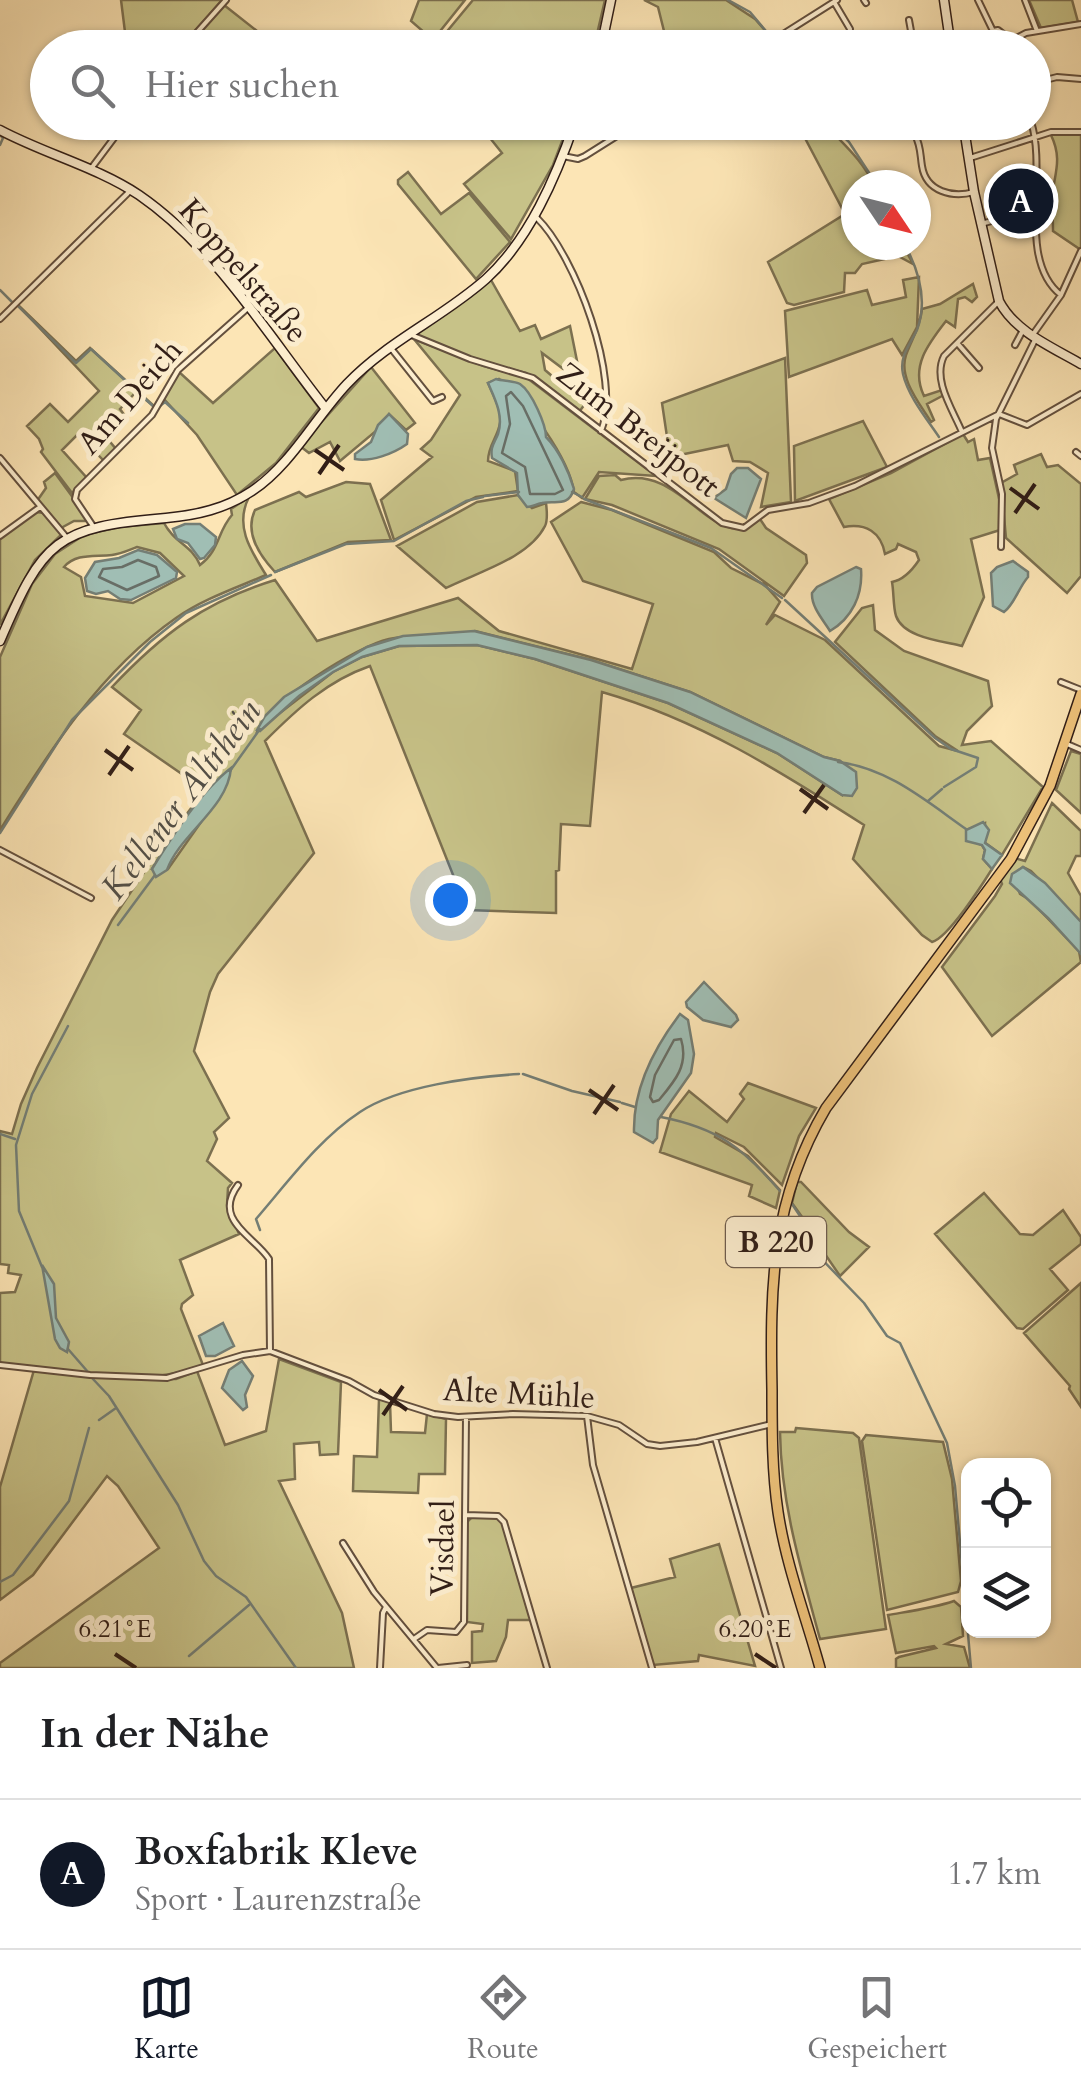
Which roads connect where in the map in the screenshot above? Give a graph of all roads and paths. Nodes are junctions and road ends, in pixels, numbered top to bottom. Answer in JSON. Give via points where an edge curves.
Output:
{"nodes":[{"id":1,"x":226,"y":0,"type":"edge"},
{"id":2,"x":611,"y":0,"type":"edge"},
{"id":3,"x":944,"y":0,"type":"edge"},
{"id":4,"x":978,"y":0,"type":"edge"},
{"id":5,"x":1025,"y":0,"type":"edge"},
{"id":6,"x":836,"y":1,"type":"edge"},
{"id":7,"x":908,"y":20,"type":"dead end"},
{"id":8,"x":1081,"y":24,"type":"edge"},
{"id":9,"x":200,"y":30,"type":"edge"},
{"id":10,"x":604,"y":30,"type":"edge"},
{"id":11,"x":790,"y":30,"type":"edge"},
{"id":12,"x":850,"y":30,"type":"edge"},
{"id":13,"x":910,"y":30,"type":"edge"},
{"id":14,"x":949,"y":30,"type":"edge"},
{"id":15,"x":993,"y":30,"type":"edge"},
{"id":16,"x":1037,"y":30,"type":"edge"},
{"id":17,"x":1043,"y":30,"type":"edge"},
{"id":18,"x":1051,"y":78,"type":"edge"},
{"id":19,"x":1081,"y":79,"type":"edge"},
{"id":20,"x":0,"y":130,"type":"edge"},
{"id":21,"x":1081,"y":132,"type":"edge"},
{"id":22,"x":1051,"y":133,"type":"edge"},
{"id":23,"x":112,"y":140,"type":"edge"},
{"id":24,"x":569,"y":140,"type":"edge"},
{"id":25,"x":611,"y":140,"type":"edge"},
{"id":26,"x":916,"y":140,"type":"edge"},
{"id":27,"x":966,"y":140,"type":"edge"},
{"id":28,"x":1026,"y":140,"type":"edge"},
{"id":29,"x":1035,"y":140,"type":"edge"},
{"id":30,"x":563,"y":156,"type":"junction"},
{"id":31,"x":969,"y":158,"type":"junction"},
{"id":32,"x":90,"y":170,"type":"junction"},
{"id":33,"x":131,"y":190,"type":"junction"},
{"id":34,"x":974,"y":192,"type":"junction"},
{"id":35,"x":534,"y":215,"type":"junction"},
{"id":36,"x":1035,"y":215,"type":"junction"},
{"id":37,"x":980,"y":225,"type":"junction"},
{"id":38,"x":1081,"y":251,"type":"edge"},
{"id":39,"x":1060,"y":295,"type":"junction"},
{"id":40,"x":998,"y":301,"type":"junction"},
{"id":41,"x":248,"y":307,"type":"junction"},
{"id":42,"x":0,"y":319,"type":"edge"},
{"id":43,"x":1023,"y":330,"type":"junction"},
{"id":44,"x":407,"y":334,"type":"junction"},
{"id":45,"x":1034,"y":336,"type":"junction"},
{"id":46,"x":958,"y":344,"type":"junction"},
{"id":47,"x":1014,"y":345,"type":"dead end"},
{"id":48,"x":389,"y":347,"type":"junction"},
{"id":49,"x":1081,"y":364,"type":"edge"},
{"id":50,"x":980,"y":368,"type":"dead end"},
{"id":51,"x":1081,"y":394,"type":"edge"},
{"id":52,"x":442,"y":398,"type":"dead end"},
{"id":53,"x":326,"y":409,"type":"junction"},
{"id":54,"x":998,"y":414,"type":"junction"},
{"id":55,"x":601,"y":431,"type":"junction"},
{"id":56,"x":962,"y":432,"type":"junction"},
{"id":57,"x":0,"y":458,"type":"edge"},
{"id":58,"x":40,"y":508,"type":"junction"},
{"id":59,"x":93,"y":526,"type":"junction"},
{"id":60,"x":0,"y":536,"type":"edge"},
{"id":61,"x":67,"y":538,"type":"junction"},
{"id":62,"x":1000,"y":548,"type":"dead end"},
{"id":63,"x":0,"y":641,"type":"edge"},
{"id":64,"x":1060,"y":682,"type":"dead end"},
{"id":65,"x":1081,"y":692,"type":"edge"},
{"id":66,"x":1066,"y":744,"type":"junction"},
{"id":67,"x":1081,"y":750,"type":"edge"},
{"id":68,"x":0,"y":850,"type":"edge"},
{"id":69,"x":91,"y":898,"type":"dead end"},
{"id":70,"x":238,"y":1186,"type":"dead end"},
{"id":71,"x":270,"y":1352,"type":"junction"},
{"id":72,"x":0,"y":1366,"type":"edge"},
{"id":73,"x":587,"y":1416,"type":"junction"},
{"id":74,"x":466,"y":1417,"type":"junction"},
{"id":75,"x":772,"y":1424,"type":"junction"},
{"id":76,"x":715,"y":1438,"type":"junction"},
{"id":77,"x":466,"y":1515,"type":"junction"},
{"id":78,"x":343,"y":1543,"type":"dead end"},
{"id":79,"x":386,"y":1607,"type":"junction"},
{"id":80,"x":414,"y":1639,"type":"junction"},
{"id":81,"x":467,"y":1666,"type":"dead end"},
{"id":82,"x":380,"y":1668,"type":"edge"},
{"id":83,"x":438,"y":1668,"type":"edge"},
{"id":84,"x":547,"y":1668,"type":"edge"},
{"id":85,"x":652,"y":1668,"type":"edge"},
{"id":86,"x":782,"y":1668,"type":"edge"},
{"id":87,"x":820,"y":1668,"type":"edge"}],
"edges":[{"from":1,"to":9,"type":"street"},
{"from":2,"to":10,"type":"street"},
{"from":3,"to":14,"type":"street"},
{"from":4,"to":15,"type":"street"},
{"from":5,"to":16,"type":"street"},
{"from":6,"to":11,"type":"street"},
{"from":6,"to":12,"type":"street"},
{"from":7,"to":13,"type":"street"},
{"from":8,"to":17,"type":"street"},
{"from":18,"to":19,"type":"street"},
{"from":20,"to":32,"type":"street","name":"Koppelstraße"},
{"from":21,"to":22,"type":"street"},
{"from":23,"to":32,"type":"street"},
{"from":24,"to":30,"type":"street"},
{"from":25,"to":30,"type":"street","via":[[578,159]]},
{"from":26,"to":34,"type":"street","via":[[923,173],[940,191]]},
{"from":27,"to":31,"type":"street"},
{"from":28,"to":31,"type":"street"},
{"from":29,"to":36,"type":"street"},
{"from":30,"to":35,"type":"street"},
{"from":31,"to":34,"type":"street"},
{"from":32,"to":33,"type":"street","name":"Koppelstraße"},
{"from":33,"to":41,"type":"street","name":"Koppelstraße","via":[[194,244]]},
{"from":33,"to":42,"type":"street"},
{"from":34,"to":37,"type":"street"},
{"from":35,"to":44,"type":"street","via":[[488,277]]},
{"from":35,"to":55,"type":"street","via":[[553,236],[590,318],[607,392]]},
{"from":36,"to":37,"type":"street"},
{"from":36,"to":39,"type":"street","via":[[1043,275]]},
{"from":37,"to":40,"type":"street"},
{"from":38,"to":39,"type":"street"},
{"from":39,"to":45,"type":"street"},
{"from":40,"to":43,"type":"street"},
{"from":40,"to":46,"type":"street"},
{"from":41,"to":53,"type":"street","name":"Koppelstraße"},
{"from":41,"to":59,"type":"street","name":"Am Deich","via":[[178,370],[152,414],[77,490],[75,500]]},
{"from":43,"to":45,"type":"street"},
{"from":43,"to":47,"type":"street"},
{"from":44,"to":48,"type":"street"},
{"from":44,"to":55,"type":"street","name":"Zum Breijpott","via":[[533,378]]},
{"from":45,"to":49,"type":"street"},
{"from":45,"to":54,"type":"street"},
{"from":46,"to":50,"type":"street"},
{"from":46,"to":56,"type":"street","via":[[944,356],[939,374]]},
{"from":48,"to":52,"type":"street","via":[[433,402]]},
{"from":48,"to":53,"type":"street"},
{"from":51,"to":54,"type":"street","via":[[1027,425]]},
{"from":53,"to":59,"type":"street","via":[[268,477],[222,507]]},
{"from":54,"to":56,"type":"street","name":"Zum Breijpott"},
{"from":54,"to":62,"type":"street","via":[[992,448],[1002,494]]},
{"from":55,"to":56,"type":"street","name":"Zum Breijpott","via":[[722,523],[740,529],[768,510],[855,486]]},
{"from":57,"to":58,"type":"street"},
{"from":58,"to":60,"type":"street"},
{"from":58,"to":61,"type":"street"},
{"from":59,"to":61,"type":"street"},
{"from":61,"to":63,"type":"street","via":[[35,568]]},
{"from":64,"to":65,"type":"street"},
{"from":65,"to":66,"type":"main road","number":"B 220"},
{"from":66,"to":67,"type":"street"},
{"from":66,"to":75,"type":"main road","number":"B 220","via":[[1020,844],[825,1112],[792,1178],[776,1243]]},
{"from":68,"to":69,"type":"street"},
{"from":70,"to":71,"type":"street","via":[[231,1214],[243,1236],[269,1259]]},
{"from":71,"to":72,"type":"street","via":[[176,1377]]},
{"from":71,"to":74,"type":"street","name":"Alte Mühle","via":[[374,1395]]},
{"from":73,"to":74,"type":"street","name":"Alte Mühle"},
{"from":73,"to":76,"type":"street","name":"Alte Mühle","via":[[647,1444]]},
{"from":73,"to":85,"type":"street","via":[[593,1465]]},
{"from":74,"to":77,"type":"street","name":"Visdael"},
{"from":75,"to":76,"type":"street","name":"Alte Mühle"},
{"from":75,"to":87,"type":"main road","number":"B 220","via":[[778,1515]]},
{"from":76,"to":86,"type":"street"},
{"from":77,"to":80,"type":"street","name":"Visdael","via":[[464,1622],[456,1632],[432,1630]]},
{"from":77,"to":84,"type":"street","via":[[504,1522]]},
{"from":78,"to":79,"type":"street"},
{"from":79,"to":80,"type":"street"},
{"from":79,"to":82,"type":"street"},
{"from":80,"to":83,"type":"street"},
{"from":81,"to":83,"type":"street"}]}
